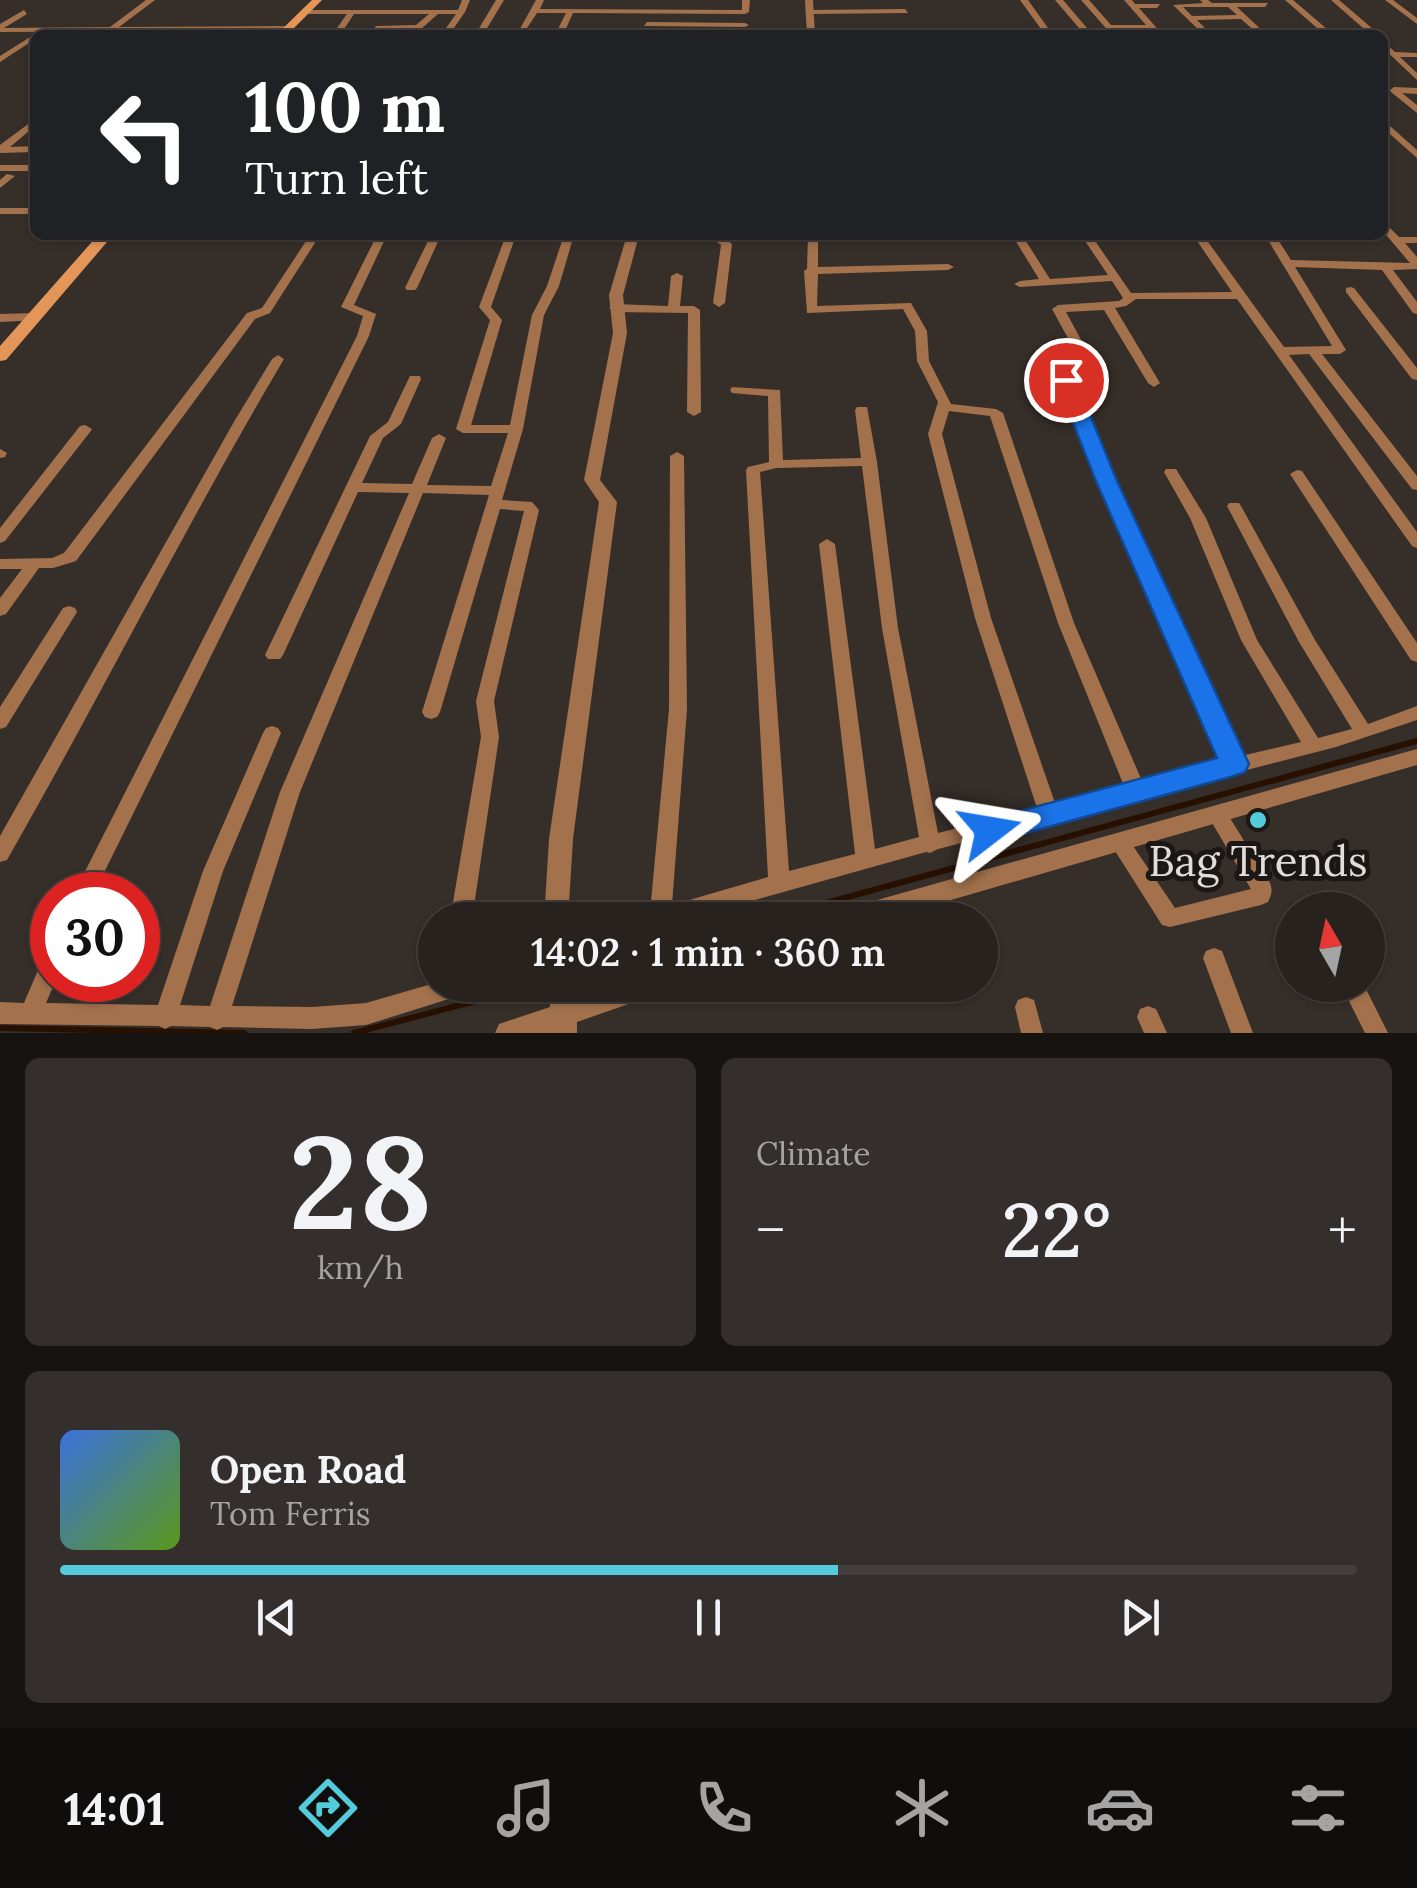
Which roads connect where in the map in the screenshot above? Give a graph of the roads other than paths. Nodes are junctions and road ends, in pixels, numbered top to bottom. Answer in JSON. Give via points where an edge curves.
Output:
{"nodes":[{"id":1,"x":151,"y":0,"type":"edge"},
{"id":2,"x":317,"y":0,"type":"edge"},
{"id":3,"x":466,"y":0,"type":"edge"},
{"id":4,"x":500,"y":0,"type":"edge"},
{"id":5,"x":540,"y":0,"type":"edge"},
{"id":6,"x":746,"y":0,"type":"edge"},
{"id":7,"x":809,"y":0,"type":"edge"},
{"id":8,"x":1024,"y":0,"type":"edge"},
{"id":9,"x":1059,"y":0,"type":"edge"},
{"id":10,"x":1086,"y":0,"type":"edge"},
{"id":11,"x":1289,"y":0,"type":"edge"},
{"id":12,"x":1335,"y":0,"type":"edge"},
{"id":13,"x":1389,"y":0,"type":"edge"},
{"id":14,"x":1207,"y":2,"type":"edge"},
{"id":15,"x":1130,"y":3,"type":"edge"},
{"id":16,"x":1230,"y":5,"type":"junction"},
{"id":17,"x":1266,"y":5,"type":"dead end"},
{"id":18,"x":1157,"y":6,"type":"dead end"},
{"id":19,"x":534,"y":11,"type":"junction"},
{"id":20,"x":571,"y":11,"type":"junction"},
{"id":21,"x":905,"y":11,"type":"dead end"},
{"id":22,"x":24,"y":12,"type":"dead end"},
{"id":23,"x":306,"y":12,"type":"junction"},
{"id":24,"x":436,"y":12,"type":"junction"},
{"id":25,"x":461,"y":12,"type":"junction"},
{"id":26,"x":651,"y":12,"type":"junction"},
{"id":27,"x":745,"y":12,"type":"junction"},
{"id":28,"x":810,"y":12,"type":"junction"},
{"id":29,"x":351,"y":13,"type":"junction"},
{"id":30,"x":1242,"y":17,"type":"junction"},
{"id":31,"x":1190,"y":18,"type":"junction"},
{"id":32,"x":1417,"y":22,"type":"edge"},
{"id":33,"x":647,"y":24,"type":"junction"},
{"id":34,"x":1108,"y":27,"type":"junction"},
{"id":35,"x":1152,"y":27,"type":"junction"},
{"id":36,"x":191,"y":28,"type":"junction"},
{"id":37,"x":0,"y":29,"type":"edge"},
{"id":38,"x":110,"y":30,"type":"edge"},
{"id":39,"x":136,"y":30,"type":"edge"},
{"id":40,"x":188,"y":30,"type":"edge"},
{"id":41,"x":254,"y":30,"type":"edge"},
{"id":42,"x":286,"y":30,"type":"edge"},
{"id":43,"x":339,"y":30,"type":"edge"},
{"id":44,"x":378,"y":30,"type":"edge"},
{"id":45,"x":448,"y":30,"type":"edge"},
{"id":46,"x":483,"y":30,"type":"edge"},
{"id":47,"x":521,"y":30,"type":"edge"},
{"id":48,"x":562,"y":30,"type":"edge"},
{"id":49,"x":646,"y":30,"type":"edge"},
{"id":50,"x":746,"y":30,"type":"edge"},
{"id":51,"x":810,"y":30,"type":"edge"},
{"id":52,"x":1046,"y":30,"type":"edge"},
{"id":53,"x":1085,"y":30,"type":"edge"},
{"id":54,"x":1111,"y":30,"type":"edge"},
{"id":55,"x":1155,"y":30,"type":"edge"},
{"id":56,"x":1203,"y":30,"type":"edge"},
{"id":57,"x":1257,"y":30,"type":"edge"},
{"id":58,"x":1324,"y":30,"type":"edge"},
{"id":59,"x":1370,"y":30,"type":"edge"},
{"id":60,"x":30,"y":33,"type":"edge"},
{"id":61,"x":30,"y":39,"type":"edge"},
{"id":62,"x":1388,"y":49,"type":"edge"},
{"id":63,"x":1392,"y":54,"type":"junction"},
{"id":64,"x":1417,"y":55,"type":"edge"},
{"id":65,"x":0,"y":60,"type":"edge"},
{"id":66,"x":1417,"y":78,"type":"edge"},
{"id":67,"x":1417,"y":90,"type":"edge"},
{"id":68,"x":1388,"y":95,"type":"edge"},
{"id":69,"x":1401,"y":96,"type":"junction"},
{"id":70,"x":1417,"y":110,"type":"edge"},
{"id":71,"x":30,"y":126,"type":"edge"},
{"id":72,"x":1388,"y":128,"type":"edge"},
{"id":73,"x":15,"y":139,"type":"junction"},
{"id":74,"x":30,"y":139,"type":"edge"},
{"id":75,"x":30,"y":149,"type":"edge"},
{"id":76,"x":1417,"y":155,"type":"edge"},
{"id":77,"x":0,"y":168,"type":"edge"},
{"id":78,"x":30,"y":168,"type":"edge"},
{"id":79,"x":10,"y":176,"type":"dead end"},
{"id":80,"x":0,"y":186,"type":"edge"},
{"id":81,"x":0,"y":211,"type":"edge"},
{"id":82,"x":30,"y":211,"type":"edge"},
{"id":83,"x":1388,"y":230,"type":"edge"},
{"id":84,"x":102,"y":240,"type":"edge"},
{"id":85,"x":312,"y":240,"type":"edge"},
{"id":86,"x":380,"y":240,"type":"edge"},
{"id":87,"x":434,"y":240,"type":"edge"},
{"id":88,"x":509,"y":240,"type":"edge"},
{"id":89,"x":568,"y":240,"type":"edge"},
{"id":90,"x":632,"y":240,"type":"edge"},
{"id":91,"x":720,"y":240,"type":"edge"},
{"id":92,"x":812,"y":240,"type":"edge"},
{"id":93,"x":1020,"y":240,"type":"edge"},
{"id":94,"x":1089,"y":240,"type":"edge"},
{"id":95,"x":1202,"y":240,"type":"edge"},
{"id":96,"x":1273,"y":240,"type":"edge"},
{"id":97,"x":1396,"y":240,"type":"junction"},
{"id":98,"x":1417,"y":240,"type":"edge"},
{"id":99,"x":1288,"y":263,"type":"junction"},
{"id":100,"x":1417,"y":265,"type":"edge"},
{"id":101,"x":948,"y":267,"type":"dead end"},
{"id":102,"x":1385,"y":267,"type":"junction"},
{"id":103,"x":810,"y":271,"type":"junction"},
{"id":104,"x":676,"y":276,"type":"dead end"},
{"id":105,"x":1112,"y":278,"type":"junction"},
{"id":106,"x":1046,"y":282,"type":"junction"},
{"id":107,"x":1020,"y":284,"type":"dead end"},
{"id":108,"x":412,"y":288,"type":"dead end"},
{"id":109,"x":1350,"y":290,"type":"dead end"},
{"id":110,"x":1242,"y":295,"type":"junction"},
{"id":111,"x":1129,"y":298,"type":"junction"},
{"id":112,"x":720,"y":303,"type":"dead end"},
{"id":113,"x":1108,"y":306,"type":"junction"},
{"id":114,"x":615,"y":308,"type":"junction"},
{"id":115,"x":674,"y":308,"type":"junction"},
{"id":116,"x":1417,"y":310,"type":"edge"},
{"id":117,"x":36,"y":317,"type":"junction"},
{"id":118,"x":0,"y":318,"type":"edge"},
{"id":119,"x":1282,"y":351,"type":"junction"},
{"id":120,"x":1314,"y":351,"type":"junction"},
{"id":121,"x":0,"y":356,"type":"edge"},
{"id":122,"x":278,"y":359,"type":"dead end"},
{"id":123,"x":1093,"y":374,"type":"dead end"},
{"id":124,"x":1417,"y":376,"type":"edge"},
{"id":125,"x":415,"y":379,"type":"dead end"},
{"id":126,"x":1066,"y":380,"type":"dead end"},
{"id":127,"x":1154,"y":383,"type":"dead end"},
{"id":128,"x":737,"y":390,"type":"dead end"},
{"id":129,"x":946,"y":407,"type":"junction"},
{"id":130,"x":862,"y":410,"type":"dead end"},
{"id":131,"x":694,"y":412,"type":"dead end"},
{"id":132,"x":85,"y":429,"type":"dead end"},
{"id":133,"x":516,"y":429,"type":"junction"},
{"id":134,"x":439,"y":438,"type":"dead end"},
{"id":135,"x":677,"y":456,"type":"dead end"},
{"id":136,"x":870,"y":462,"type":"junction"},
{"id":137,"x":776,"y":464,"type":"junction"},
{"id":138,"x":1171,"y":472,"type":"dead end"},
{"id":139,"x":1297,"y":474,"type":"dead end"},
{"id":140,"x":1417,"y":486,"type":"edge"},
{"id":141,"x":353,"y":488,"type":"junction"},
{"id":142,"x":420,"y":490,"type":"junction"},
{"id":143,"x":495,"y":498,"type":"junction"},
{"id":144,"x":1234,"y":506,"type":"dead end"},
{"id":145,"x":0,"y":538,"type":"edge"},
{"id":146,"x":1417,"y":543,"type":"edge"},
{"id":147,"x":827,"y":544,"type":"dead end"},
{"id":148,"x":0,"y":564,"type":"edge"},
{"id":149,"x":34,"y":564,"type":"junction"},
{"id":150,"x":0,"y":610,"type":"edge"},
{"id":151,"x":70,"y":612,"type":"dead end"},
{"id":152,"x":274,"y":656,"type":"dead end"},
{"id":153,"x":1417,"y":656,"type":"edge"},
{"id":154,"x":431,"y":712,"type":"dead end"},
{"id":155,"x":1417,"y":713,"type":"edge"},
{"id":156,"x":3,"y":714,"type":"edge"},
{"id":157,"x":1363,"y":732,"type":"junction"},
{"id":158,"x":272,"y":733,"type":"dead end"},
{"id":159,"x":1313,"y":746,"type":"junction"},
{"id":160,"x":1417,"y":757,"type":"edge"},
{"id":161,"x":1234,"y":764,"type":"junction"},
{"id":162,"x":1136,"y":791,"type":"junction"},
{"id":163,"x":1050,"y":816,"type":"junction"},
{"id":164,"x":1218,"y":816,"type":"junction"},
{"id":165,"x":1120,"y":842,"type":"junction"},
{"id":166,"x":930,"y":845,"type":"junction"},
{"id":167,"x":0,"y":854,"type":"edge"},
{"id":168,"x":866,"y":858,"type":"junction"},
{"id":169,"x":95,"y":872,"type":"edge"},
{"id":170,"x":778,"y":883,"type":"junction"},
{"id":171,"x":464,"y":902,"type":"edge"},
{"id":172,"x":557,"y":902,"type":"edge"},
{"id":173,"x":659,"y":902,"type":"edge"},
{"id":174,"x":714,"y":902,"type":"edge"},
{"id":175,"x":908,"y":902,"type":"edge"},
{"id":176,"x":1214,"y":958,"type":"dead end"},
{"id":177,"x":418,"y":998,"type":"edge"},
{"id":178,"x":35,"y":1002,"type":"edge"},
{"id":179,"x":590,"y":1002,"type":"edge"},
{"id":180,"x":1361,"y":1002,"type":"edge"},
{"id":181,"x":1026,"y":1007,"type":"dead end"},
{"id":182,"x":564,"y":1009,"type":"edge"},
{"id":183,"x":0,"y":1013,"type":"edge"},
{"id":184,"x":30,"y":1014,"type":"junction"},
{"id":185,"x":164,"y":1018,"type":"junction"},
{"id":186,"x":217,"y":1019,"type":"junction"},
{"id":187,"x":508,"y":1033,"type":"edge"},
{"id":188,"x":1032,"y":1033,"type":"edge"},
{"id":189,"x":1242,"y":1033,"type":"edge"},
{"id":190,"x":1378,"y":1033,"type":"edge"}],
"edges":[{"from":1,"to":38,"type":"street"},
{"from":2,"to":23,"type":"main road"},
{"from":3,"to":25,"type":"street"},
{"from":4,"to":46,"type":"street"},
{"from":5,"to":19,"type":"street"},
{"from":6,"to":27,"type":"street"},
{"from":7,"to":28,"type":"street"},
{"from":8,"to":52,"type":"street"},
{"from":9,"to":53,"type":"street"},
{"from":10,"to":34,"type":"street"},
{"from":11,"to":58,"type":"street"},
{"from":12,"to":59,"type":"street"},
{"from":13,"to":32,"type":"street"},
{"from":14,"to":16,"type":"street"},
{"from":14,"to":31,"type":"street","via":[[1177,5]]},
{"from":15,"to":18,"type":"street"},
{"from":15,"to":35,"type":"street"},
{"from":16,"to":17,"type":"street"},
{"from":16,"to":30,"type":"street"},
{"from":19,"to":20,"type":"street"},
{"from":19,"to":47,"type":"street"},
{"from":20,"to":26,"type":"street"},
{"from":20,"to":48,"type":"street"},
{"from":21,"to":28,"type":"street"},
{"from":22,"to":37,"type":"street"},
{"from":23,"to":29,"type":"street"},
{"from":23,"to":42,"type":"main road"},
{"from":24,"to":25,"type":"street"},
{"from":24,"to":29,"type":"street"},
{"from":24,"to":44,"type":"street","via":[[420,26]]},
{"from":25,"to":45,"type":"street"},
{"from":26,"to":27,"type":"street"},
{"from":26,"to":33,"type":"street"},
{"from":27,"to":50,"type":"street"},
{"from":28,"to":51,"type":"street"},
{"from":29,"to":43,"type":"street"},
{"from":30,"to":31,"type":"street"},
{"from":30,"to":57,"type":"street"},
{"from":31,"to":56,"type":"street"},
{"from":33,"to":49,"type":"street"},
{"from":33,"to":50,"type":"street"},
{"from":34,"to":35,"type":"street"},
{"from":34,"to":54,"type":"street"},
{"from":35,"to":55,"type":"street"},
{"from":36,"to":39,"type":"street"},
{"from":36,"to":40,"type":"street"},
{"from":36,"to":41,"type":"street"},
{"from":37,"to":60,"type":"street"},
{"from":61,"to":65,"type":"street"},
{"from":62,"to":63,"type":"street"},
{"from":63,"to":64,"type":"street"},
{"from":63,"to":66,"type":"street"},
{"from":67,"to":69,"type":"street","via":[[1394,90]]},
{"from":68,"to":69,"type":"street"},
{"from":69,"to":70,"type":"street"},
{"from":71,"to":73,"type":"street"},
{"from":72,"to":76,"type":"street"},
{"from":73,"to":74,"type":"street"},
{"from":73,"to":75,"type":"street","via":[[0,150]]},
{"from":77,"to":78,"type":"street"},
{"from":79,"to":80,"type":"street"},
{"from":81,"to":82,"type":"street"},
{"from":83,"to":97,"type":"street"},
{"from":84,"to":117,"type":"main road"},
{"from":85,"to":149,"type":"street","via":[[266,310],[250,316],[70,556]]},
{"from":86,"to":169,"type":"street","via":[[347,308],[370,314],[363,336]]},
{"from":87,"to":108,"type":"street"},
{"from":88,"to":133,"type":"street","via":[[486,303],[496,320],[463,430]]},
{"from":89,"to":133,"type":"street","via":[[538,315]]},
{"from":90,"to":114,"type":"street"},
{"from":91,"to":112,"type":"street","via":[[726,244]]},
{"from":92,"to":103,"type":"street"},
{"from":93,"to":106,"type":"street"},
{"from":94,"to":105,"type":"street"},
{"from":95,"to":110,"type":"street"},
{"from":96,"to":99,"type":"street"},
{"from":97,"to":98,"type":"street"},
{"from":97,"to":100,"type":"street"},
{"from":99,"to":102,"type":"street"},
{"from":99,"to":120,"type":"street","via":[[1340,350]]},
{"from":100,"to":102,"type":"street"},
{"from":101,"to":103,"type":"street"},
{"from":102,"to":116,"type":"street"},
{"from":103,"to":129,"type":"street","via":[[810,310],[910,307],[923,362]]},
{"from":104,"to":115,"type":"street"},
{"from":105,"to":106,"type":"street"},
{"from":105,"to":111,"type":"street"},
{"from":106,"to":107,"type":"street"},
{"from":109,"to":124,"type":"street"},
{"from":110,"to":111,"type":"street"},
{"from":110,"to":119,"type":"street"},
{"from":111,"to":113,"type":"street"},
{"from":113,"to":123,"type":"street","via":[[1058,309]]},
{"from":113,"to":127,"type":"street"},
{"from":114,"to":115,"type":"street"},
{"from":114,"to":172,"type":"street","via":[[620,333],[592,480],[608,502]]},
{"from":115,"to":131,"type":"street","via":[[695,311]]},
{"from":117,"to":118,"type":"street"},
{"from":117,"to":121,"type":"main road"},
{"from":119,"to":120,"type":"street"},
{"from":119,"to":146,"type":"street"},
{"from":120,"to":140,"type":"street"},
{"from":122,"to":167,"type":"street"},
{"from":125,"to":141,"type":"street"},
{"from":126,"to":161,"type":"street"},
{"from":128,"to":137,"type":"street","via":[[775,393]]},
{"from":129,"to":162,"type":"street","via":[[996,412],[1066,623]]},
{"from":129,"to":163,"type":"street","via":[[935,434],[983,618]]},
{"from":130,"to":136,"type":"street"},
{"from":132,"to":145,"type":"street"},
{"from":133,"to":143,"type":"street"},
{"from":134,"to":142,"type":"street"},
{"from":135,"to":173,"type":"street","via":[[678,709]]},
{"from":136,"to":137,"type":"street"},
{"from":136,"to":166,"type":"street","via":[[890,628]]},
{"from":137,"to":170,"type":"street","via":[[757,466],[752,474]]},
{"from":138,"to":159,"type":"street","via":[[1250,640]]},
{"from":139,"to":153,"type":"street"},
{"from":141,"to":142,"type":"street"},
{"from":141,"to":152,"type":"street"},
{"from":142,"to":143,"type":"street"},
{"from":142,"to":186,"type":"street","via":[[290,792]]},
{"from":143,"to":154,"type":"street"},
{"from":143,"to":171,"type":"street","via":[[532,510],[485,702],[490,738]]},
{"from":144,"to":157,"type":"street"},
{"from":147,"to":168,"type":"street"},
{"from":148,"to":149,"type":"street"},
{"from":149,"to":150,"type":"street"},
{"from":151,"to":156,"type":"street"},
{"from":155,"to":157,"type":"street"},
{"from":157,"to":159,"type":"street"},
{"from":158,"to":185,"type":"street","via":[[214,871]]},
{"from":159,"to":161,"type":"street"},
{"from":160,"to":164,"type":"street"},
{"from":161,"to":162,"type":"street"},
{"from":162,"to":163,"type":"street"},
{"from":163,"to":166,"type":"street"},
{"from":164,"to":165,"type":"street"},
{"from":164,"to":165,"type":"street","via":[[1262,887],[1261,896],[1170,918]]},
{"from":165,"to":175,"type":"street"},
{"from":166,"to":168,"type":"street"},
{"from":168,"to":170,"type":"street"},
{"from":170,"to":174,"type":"street"},
{"from":176,"to":189,"type":"street"},
{"from":177,"to":186,"type":"street","via":[[366,1014]]},
{"from":178,"to":184,"type":"street"},
{"from":179,"to":182,"type":"street"},
{"from":180,"to":190,"type":"street"},
{"from":181,"to":188,"type":"street"},
{"from":182,"to":187,"type":"street"},
{"from":183,"to":184,"type":"street"},
{"from":184,"to":185,"type":"street"},
{"from":185,"to":186,"type":"street"}]}
